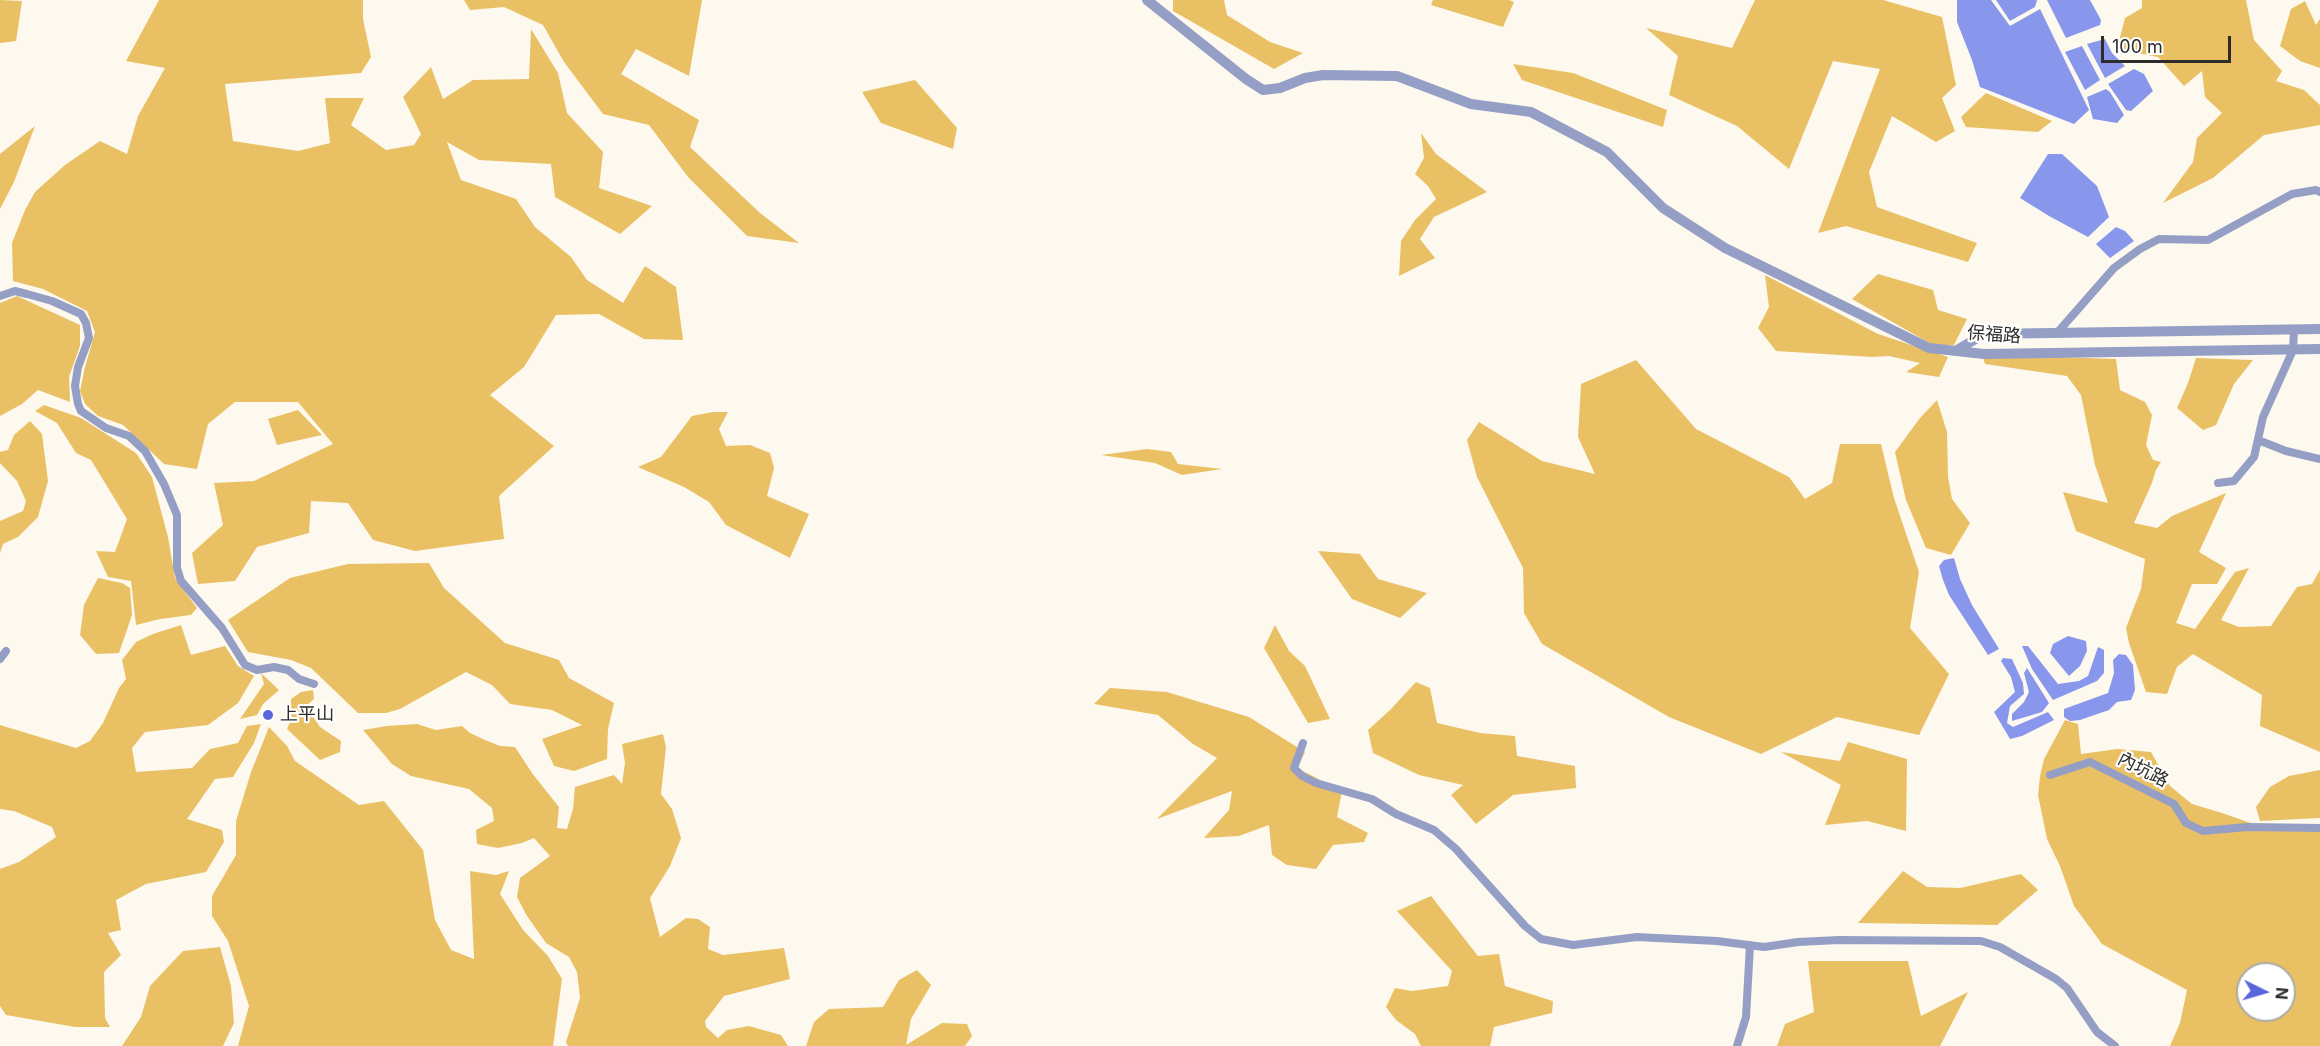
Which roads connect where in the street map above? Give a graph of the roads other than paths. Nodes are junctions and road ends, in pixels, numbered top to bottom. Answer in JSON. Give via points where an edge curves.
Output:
{"nodes":[{"id":1,"x":1147,"y":0,"type":"edge"},
{"id":2,"x":2320,"y":192,"type":"edge"},
{"id":3,"x":0,"y":296,"type":"edge"},
{"id":4,"x":2320,"y":329,"type":"edge"},
{"id":5,"x":2294,"y":330,"type":"junction"},
{"id":6,"x":2056,"y":333,"type":"junction"},
{"id":7,"x":2320,"y":349,"type":"edge"},
{"id":8,"x":1957,"y":350,"type":"junction"},
{"id":9,"x":2294,"y":350,"type":"junction"},
{"id":10,"x":2258,"y":441,"type":"junction"},
{"id":11,"x":2320,"y":459,"type":"edge"},
{"id":12,"x":2218,"y":483,"type":"dead end"},
{"id":13,"x":6,"y":651,"type":"dead end"},
{"id":14,"x":0,"y":659,"type":"edge"},
{"id":15,"x":314,"y":684,"type":"dead end"},
{"id":16,"x":1303,"y":743,"type":"dead end"},
{"id":17,"x":2050,"y":776,"type":"dead end"},
{"id":18,"x":2320,"y":828,"type":"edge"},
{"id":19,"x":1750,"y":945,"type":"junction"},
{"id":20,"x":1737,"y":1046,"type":"edge"},
{"id":21,"x":2115,"y":1046,"type":"edge"}],
"edges":[{"from":1,"to":8,"type":"street","via":[[1263,90],[1323,75],[1397,76],[1471,104],[1531,112],[1607,152],[1663,208],[1725,248],[1929,348]]},
{"from":2,"to":6,"type":"street","via":[[2292,194],[2208,240],[2159,239],[2140,249],[2114,268]]},
{"from":3,"to":15,"type":"street","via":[[15,291],[81,314],[89,338],[78,367],[78,404],[81,411],[98,423],[129,436],[145,450],[177,515],[177,568],[181,581],[222,628],[245,665],[257,670],[288,670]]},
{"from":4,"to":5,"type":"street","name":"保福路"},
{"from":5,"to":6,"type":"street","name":"保福路"},
{"from":5,"to":9,"type":"street"},
{"from":6,"to":8,"type":"street","name":"保福路","via":[[1984,334]]},
{"from":7,"to":9,"type":"street","name":"保福路"},
{"from":8,"to":9,"type":"street","name":"保福路","via":[[1984,354]]},
{"from":9,"to":10,"type":"street","via":[[2263,417]]},
{"from":10,"to":11,"type":"street"},
{"from":10,"to":12,"type":"street","via":[[2254,457],[2234,481]]},
{"from":13,"to":14,"type":"street"},
{"from":16,"to":19,"type":"street","via":[[1294,768],[1302,776],[1372,799],[1434,830],[1541,939],[1573,945],[1637,937]]},
{"from":17,"to":18,"type":"street","name":"內坑路","via":[[2090,762],[2174,804],[2186,823],[2203,831]]},
{"from":19,"to":20,"type":"street","via":[[1746,1017]]},
{"from":19,"to":21,"type":"street","via":[[1839,940],[1981,941],[2000,947],[2056,979],[2067,988],[2097,1032]]}]}
